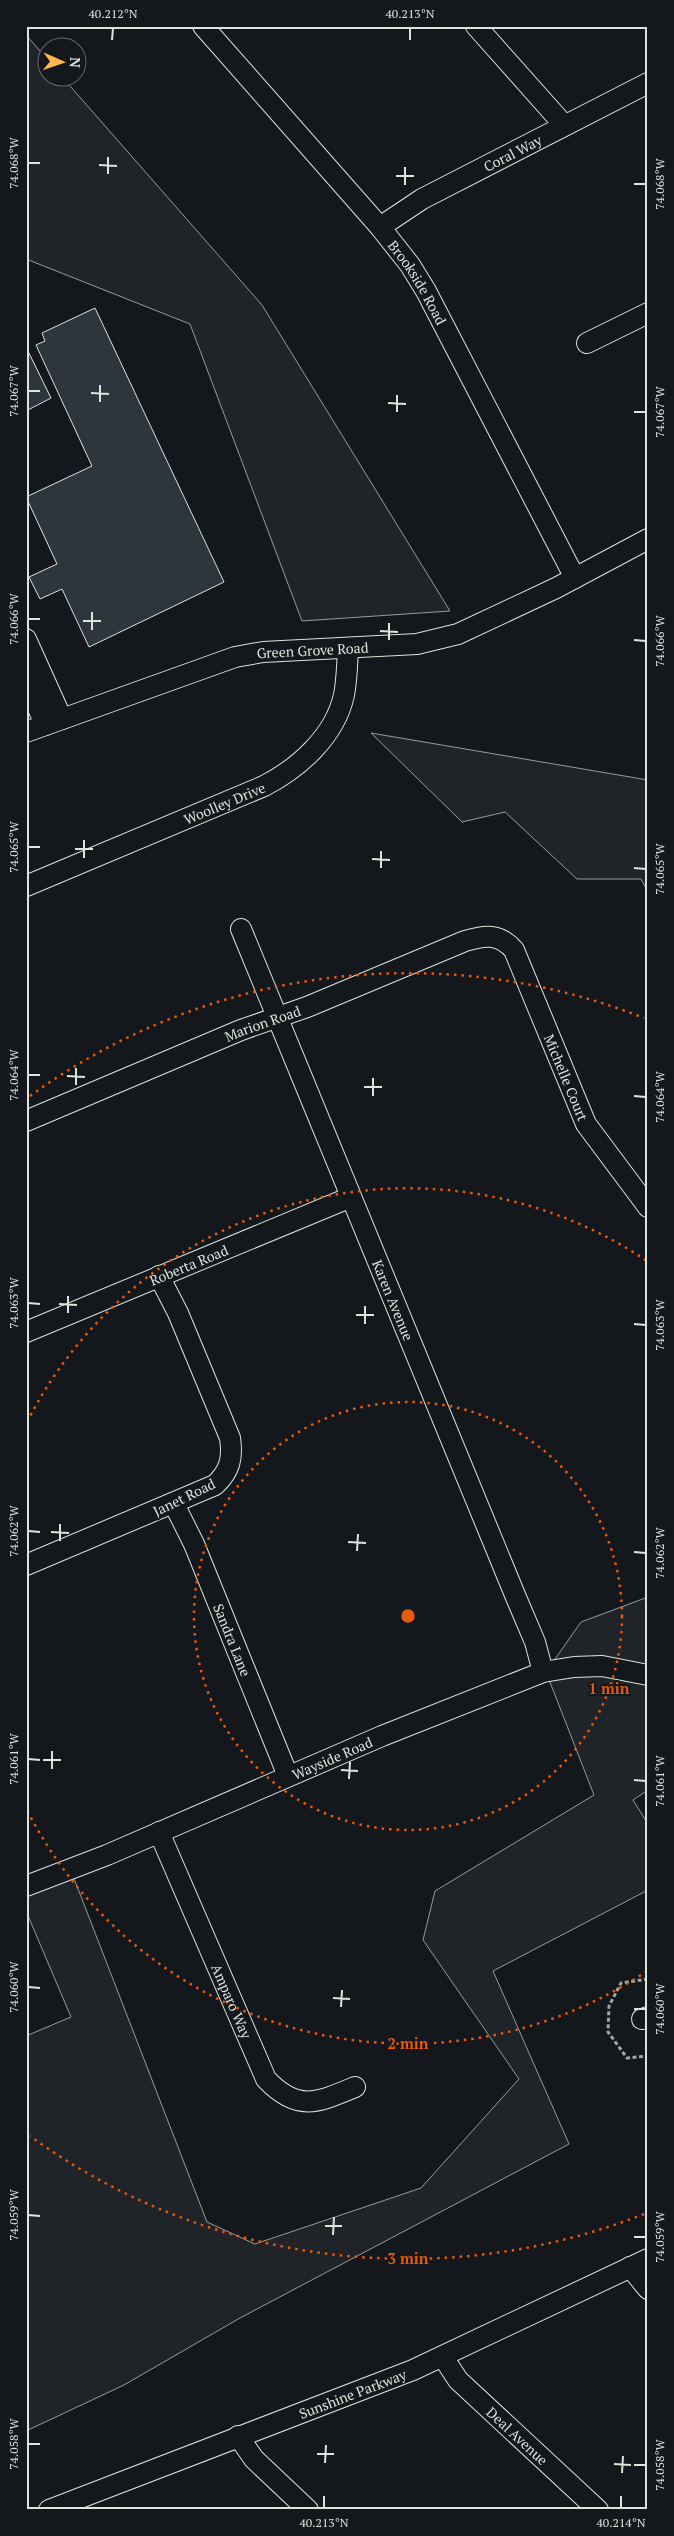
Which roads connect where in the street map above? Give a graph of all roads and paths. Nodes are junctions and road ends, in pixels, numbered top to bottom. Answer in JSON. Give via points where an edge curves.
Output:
{"nodes":[{"id":1,"x":203,"y":26,"type":"edge"},
{"id":2,"x":476,"y":26,"type":"edge"},
{"id":3,"x":648,"y":83,"type":"edge"},
{"id":4,"x":564,"y":125,"type":"junction"},
{"id":5,"x":380,"y":227,"type":"junction"},
{"id":6,"x":648,"y":312,"type":"edge"},
{"id":7,"x":587,"y":343,"type":"dead end"},
{"id":8,"x":648,"y":539,"type":"edge"},
{"id":9,"x":575,"y":578,"type":"junction"},
{"id":10,"x":26,"y":639,"type":"edge"},
{"id":11,"x":348,"y":649,"type":"junction"},
{"id":12,"x":26,"y":679,"type":"edge"},
{"id":13,"x":53,"y":722,"type":"junction"},
{"id":14,"x":26,"y":732,"type":"edge"},
{"id":15,"x":26,"y":886,"type":"edge"},
{"id":16,"x":241,"y":928,"type":"dead end"},
{"id":17,"x":501,"y":939,"type":"joint"},
{"id":18,"x":277,"y":1017,"type":"junction"},
{"id":19,"x":26,"y":1121,"type":"edge"},
{"id":20,"x":351,"y":1197,"type":"junction"},
{"id":21,"x":648,"y":1208,"type":"edge"},
{"id":22,"x":159,"y":1276,"type":"junction"},
{"id":23,"x":26,"y":1332,"type":"edge"},
{"id":24,"x":174,"y":1504,"type":"junction"},
{"id":25,"x":26,"y":1565,"type":"edge"},
{"id":26,"x":542,"y":1672,"type":"junction"},
{"id":27,"x":648,"y":1675,"type":"edge"},
{"id":28,"x":288,"y":1776,"type":"junction"},
{"id":29,"x":159,"y":1832,"type":"junction"},
{"id":30,"x":26,"y":1886,"type":"edge"},
{"id":31,"x":355,"y":2087,"type":"dead end"},
{"id":32,"x":639,"y":2263,"type":"edge"},
{"id":33,"x":648,"y":2289,"type":"edge"},
{"id":34,"x":443,"y":2357,"type":"junction"},
{"id":35,"x":238,"y":2436,"type":"junction"},
{"id":36,"x":49,"y":2510,"type":"edge"},
{"id":37,"x":308,"y":2510,"type":"edge"},
{"id":38,"x":598,"y":2510,"type":"edge"}],
"edges":[{"from":1,"to":5,"type":"street","name":"Brookside Road"},
{"from":2,"to":4,"type":"street"},
{"from":3,"to":4,"type":"street","name":"Coral Way"},
{"from":4,"to":5,"type":"street","name":"Coral Way","via":[[422,199]]},
{"from":5,"to":9,"type":"street","name":"Brookside Road","via":[[426,291]]},
{"from":6,"to":7,"type":"street"},
{"from":8,"to":9,"type":"street","name":"Green Grove Road"},
{"from":9,"to":11,"type":"street","name":"Green Grove Road","via":[[458,634],[417,644]]},
{"from":10,"to":13,"type":"street"},
{"from":11,"to":13,"type":"street","name":"Green Grove Road","via":[[263,652],[235,657]]},
{"from":11,"to":15,"type":"street","name":"Woolley Drive","via":[[344,698],[314,750],[294,768],[264,786]]},
{"from":12,"to":13,"type":"street"},
{"from":13,"to":14,"type":"street","name":"Green Grove Road"},
{"from":16,"to":18,"type":"street","name":"Karen Avenue"},
{"from":17,"to":18,"type":"street","name":"Marion Road","via":[[482,936],[465,941]]},
{"from":17,"to":21,"type":"street","name":"Michelle Court","via":[[514,950],[586,1124]]},
{"from":18,"to":19,"type":"street","name":"Marion Road"},
{"from":18,"to":20,"type":"street","name":"Karen Avenue"},
{"from":20,"to":22,"type":"street","name":"Roberta Road"},
{"from":20,"to":26,"type":"street","name":"Karen Avenue","via":[[535,1642]]},
{"from":22,"to":23,"type":"street","name":"Roberta Road"},
{"from":22,"to":24,"type":"street","name":"Janet Road","via":[[178,1313],[230,1438],[232,1453],[230,1466],[215,1485]]},
{"from":24,"to":25,"type":"street","name":"Janet Road"},
{"from":24,"to":28,"type":"street","name":"Sandra Lane","via":[[194,1544]]},
{"from":26,"to":27,"type":"street","name":"Wayside Road","via":[[602,1666]]},
{"from":26,"to":28,"type":"street","name":"Wayside Road"},
{"from":28,"to":29,"type":"street","name":"Wayside Road"},
{"from":29,"to":30,"type":"street","name":"Wayside Road"},
{"from":29,"to":31,"type":"street","name":"Amparo Way","via":[[266,2079],[288,2097],[307,2102],[321,2101]]},
{"from":32,"to":33,"type":"street"},
{"from":32,"to":34,"type":"street","name":"Sunshine Parkway"},
{"from":34,"to":35,"type":"street","name":"Sunshine Parkway"},
{"from":34,"to":38,"type":"street","name":"Deal Avenue","via":[[458,2380]]},
{"from":35,"to":36,"type":"street","name":"Sunshine Parkway"},
{"from":35,"to":37,"type":"street","via":[[254,2459]]}]}
